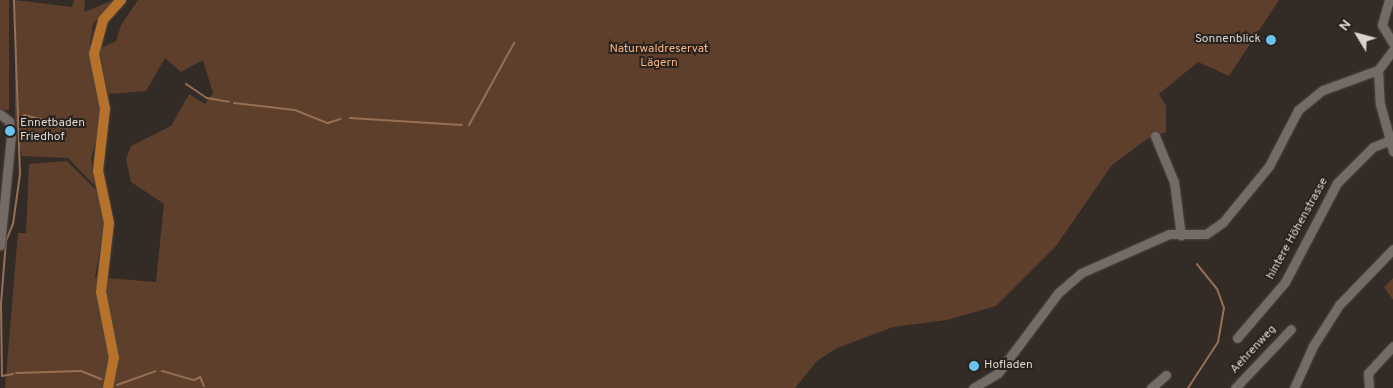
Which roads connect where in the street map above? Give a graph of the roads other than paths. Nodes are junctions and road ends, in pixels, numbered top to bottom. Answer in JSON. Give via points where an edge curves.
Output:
{"nodes":[{"id":1,"x":121,"y":0,"type":"edge"},
{"id":2,"x":1389,"y":0,"type":"edge"},
{"id":3,"x":1393,"y":43,"type":"edge"},
{"id":4,"x":1393,"y":50,"type":"edge"},
{"id":5,"x":1378,"y":70,"type":"junction"},
{"id":6,"x":0,"y":114,"type":"edge"},
{"id":7,"x":1155,"y":136,"type":"dead end"},
{"id":8,"x":1391,"y":139,"type":"edge"},
{"id":9,"x":1393,"y":151,"type":"edge"},
{"id":10,"x":1181,"y":236,"type":"junction"},
{"id":11,"x":0,"y":245,"type":"edge"},
{"id":12,"x":1393,"y":249,"type":"edge"},
{"id":13,"x":1291,"y":328,"type":"dead end"},
{"id":14,"x":1237,"y":338,"type":"dead end"},
{"id":15,"x":1393,"y":346,"type":"edge"},
{"id":16,"x":1166,"y":375,"type":"dead end"},
{"id":17,"x":1368,"y":384,"type":"edge"},
{"id":18,"x":108,"y":388,"type":"edge"},
{"id":19,"x":973,"y":388,"type":"edge"},
{"id":20,"x":1151,"y":388,"type":"edge"},
{"id":21,"x":1235,"y":388,"type":"edge"},
{"id":22,"x":1294,"y":388,"type":"edge"}],
"edges":[{"from":1,"to":18,"type":"main road","via":[[103,20],[94,54],[105,108],[98,171],[109,223],[101,292],[114,358]]},
{"from":2,"to":3,"type":"street","via":[[1382,25]]},
{"from":4,"to":5,"type":"street"},
{"from":5,"to":8,"type":"street"},
{"from":5,"to":10,"type":"street","via":[[1337,83],[1310,98],[1289,121],[1269,166],[1238,206],[1206,234]]},
{"from":6,"to":11,"type":"street","via":[[8,120],[8,178]]},
{"from":7,"to":10,"type":"street","via":[[1174,182]]},
{"from":8,"to":9,"type":"street"},
{"from":8,"to":14,"type":"street","name":"hintere Höhenstrasse","via":[[1369,150],[1337,183],[1285,282]]},
{"from":10,"to":19,"type":"street","via":[[1169,234],[1081,273],[1058,293],[998,373]]},
{"from":12,"to":22,"type":"street","via":[[1339,305]]},
{"from":13,"to":21,"type":"street","name":"Aehrenweg"},
{"from":15,"to":17,"type":"street"},
{"from":16,"to":20,"type":"street"}]}
